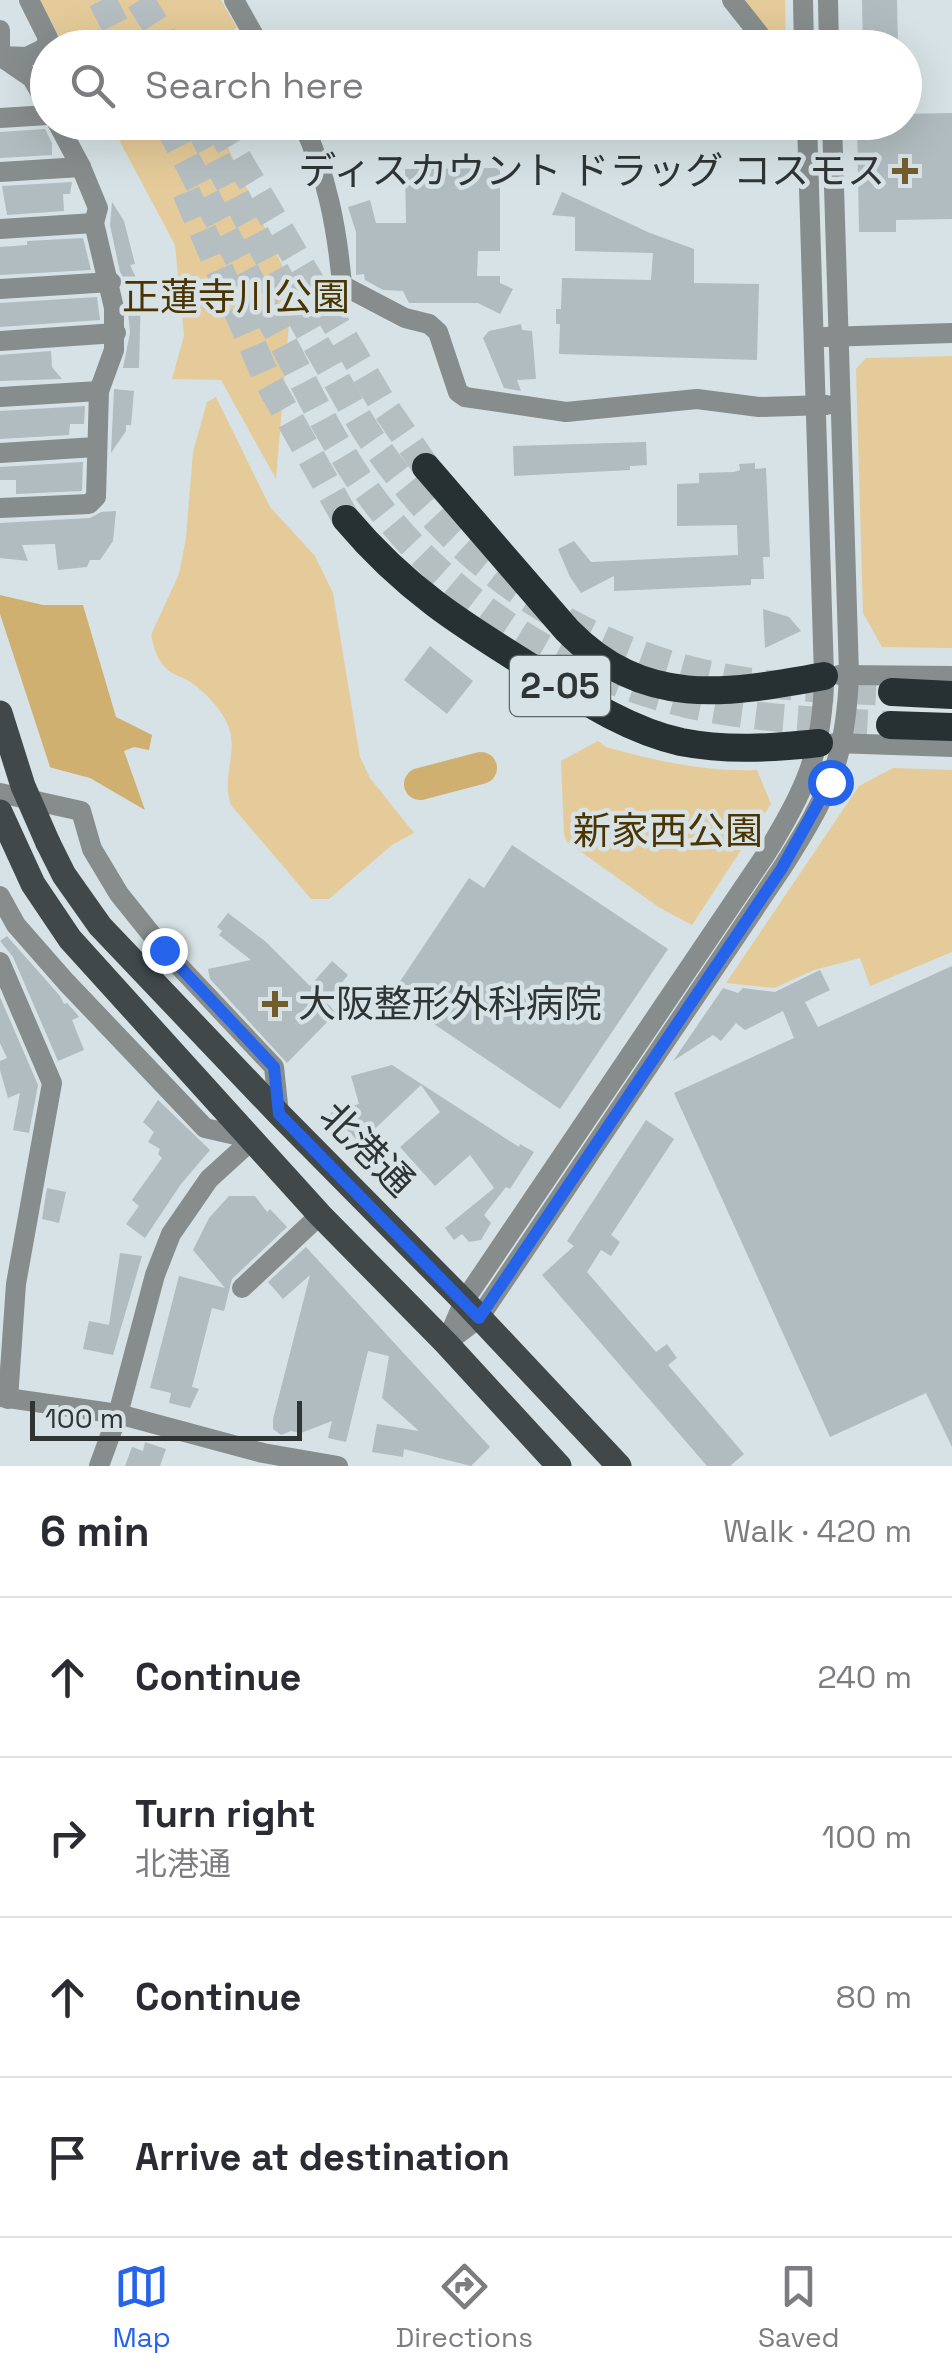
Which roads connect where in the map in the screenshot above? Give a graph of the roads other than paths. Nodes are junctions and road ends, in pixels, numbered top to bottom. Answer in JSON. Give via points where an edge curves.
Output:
{"nodes":[{"id":1,"x":29,"y":0,"type":"edge"},
{"id":2,"x":234,"y":0,"type":"edge"},
{"id":3,"x":732,"y":0,"type":"edge"},
{"id":4,"x":803,"y":0,"type":"edge"},
{"id":5,"x":828,"y":0,"type":"edge"},
{"id":6,"x":0,"y":30,"type":"edge"},
{"id":7,"x":44,"y":30,"type":"edge"},
{"id":8,"x":251,"y":30,"type":"edge"},
{"id":9,"x":755,"y":30,"type":"edge"},
{"id":10,"x":804,"y":30,"type":"edge"},
{"id":11,"x":829,"y":30,"type":"edge"},
{"id":12,"x":30,"y":55,"type":"edge"},
{"id":13,"x":0,"y":56,"type":"edge"},
{"id":14,"x":30,"y":77,"type":"edge"},
{"id":15,"x":30,"y":116,"type":"edge"},
{"id":16,"x":0,"y":118,"type":"edge"},
{"id":17,"x":66,"y":140,"type":"edge"},
{"id":18,"x":309,"y":140,"type":"edge"},
{"id":19,"x":808,"y":140,"type":"edge"},
{"id":20,"x":833,"y":140,"type":"edge"},
{"id":21,"x":82,"y":167,"type":"junction"},
{"id":22,"x":0,"y":172,"type":"edge"},
{"id":23,"x":94,"y":223,"type":"junction"},
{"id":24,"x":0,"y":229,"type":"edge"},
{"id":25,"x":111,"y":282,"type":"junction"},
{"id":26,"x":0,"y":289,"type":"edge"},
{"id":27,"x":116,"y":333,"type":"junction"},
{"id":28,"x":952,"y":333,"type":"edge"},
{"id":29,"x":838,"y":336,"type":"junction"},
{"id":30,"x":813,"y":337,"type":"junction"},
{"id":31,"x":0,"y":341,"type":"edge"},
{"id":32,"x":99,"y":391,"type":"junction"},
{"id":33,"x":0,"y":397,"type":"edge"},
{"id":34,"x":840,"y":405,"type":"junction"},
{"id":35,"x":815,"y":406,"type":"junction"},
{"id":36,"x":96,"y":447,"type":"junction"},
{"id":37,"x":0,"y":453,"type":"edge"},
{"id":38,"x":426,"y":467,"type":"tunnel mouth"},
{"id":39,"x":0,"y":508,"type":"edge"},
{"id":40,"x":346,"y":519,"type":"tunnel mouth"},
{"id":41,"x":836,"y":675,"type":"junction"},
{"id":42,"x":952,"y":676,"type":"edge"},
{"id":43,"x":892,"y":692,"type":"tunnel mouth"},
{"id":44,"x":952,"y":695,"type":"edge"},
{"id":45,"x":0,"y":713,"type":"edge"},
{"id":46,"x":890,"y":725,"type":"tunnel mouth"},
{"id":47,"x":952,"y":727,"type":"edge"},
{"id":48,"x":832,"y":743,"type":"junction"},
{"id":49,"x":952,"y":747,"type":"edge"},
{"id":50,"x":0,"y":793,"type":"edge"},
{"id":51,"x":4,"y":823,"type":"edge"},
{"id":52,"x":0,"y":896,"type":"edge"},
{"id":53,"x":0,"y":962,"type":"edge"},
{"id":54,"x":279,"y":1114,"type":"junction"},
{"id":55,"x":253,"y":1139,"type":"junction"},
{"id":56,"x":320,"y":1216,"type":"junction"},
{"id":57,"x":242,"y":1288,"type":"dead end"},
{"id":58,"x":472,"y":1309,"type":"junction"},
{"id":59,"x":446,"y":1343,"type":"junction"},
{"id":60,"x":4,"y":1398,"type":"edge"},
{"id":61,"x":118,"y":1414,"type":"junction"},
{"id":62,"x":262,"y":1459,"type":"edge"},
{"id":63,"x":100,"y":1466,"type":"edge"},
{"id":64,"x":338,"y":1466,"type":"edge"},
{"id":65,"x":559,"y":1466,"type":"edge"},
{"id":66,"x":619,"y":1466,"type":"edge"}],
"edges":[{"from":1,"to":7,"type":"street"},
{"from":2,"to":8,"type":"street"},
{"from":3,"to":9,"type":"street"},
{"from":4,"to":10,"type":"street"},
{"from":5,"to":11,"type":"street"},
{"from":6,"to":13,"type":"street"},
{"from":12,"to":13,"type":"street"},
{"from":13,"to":14,"type":"street"},
{"from":15,"to":16,"type":"street"},
{"from":17,"to":21,"type":"street"},
{"from":18,"to":35,"type":"street","via":[[325,180],[342,285],[438,332],[465,397],[566,412],[696,399],[759,408]]},
{"from":19,"to":30,"type":"street"},
{"from":20,"to":29,"type":"street"},
{"from":21,"to":22,"type":"street"},
{"from":21,"to":23,"type":"street","via":[[98,208]]},
{"from":23,"to":24,"type":"street"},
{"from":23,"to":25,"type":"street"},
{"from":25,"to":26,"type":"street"},
{"from":25,"to":27,"type":"street"},
{"from":27,"to":31,"type":"street"},
{"from":27,"to":32,"type":"street"},
{"from":28,"to":29,"type":"street"},
{"from":29,"to":30,"type":"street"},
{"from":29,"to":34,"type":"street"},
{"from":30,"to":35,"type":"street"},
{"from":32,"to":33,"type":"street"},
{"from":32,"to":36,"type":"street"},
{"from":34,"to":35,"type":"street"},
{"from":34,"to":41,"type":"street"},
{"from":35,"to":41,"type":"street"},
{"from":36,"to":37,"type":"street"},
{"from":36,"to":39,"type":"street","via":[[96,497],[90,504]]},
{"from":38,"to":41,"type":"highway","via":[[567,630],[614,668],[693,692]]},
{"from":40,"to":48,"type":"highway","number":"2-05","via":[[378,557],[452,619],[603,713],[716,747]]},
{"from":41,"to":42,"type":"street"},
{"from":41,"to":48,"type":"street"},
{"from":43,"to":44,"type":"highway"},
{"from":45,"to":54,"type":"main road","name":"北港通","bridge":true,"via":[[23,786],[64,876],[100,926]]},
{"from":46,"to":47,"type":"highway"},
{"from":48,"to":49,"type":"street"},
{"from":48,"to":58,"type":"street"},
{"from":50,"to":54,"type":"street","via":[[81,811],[92,849],[119,894],[274,1067]]},
{"from":51,"to":55,"type":"main road","name":"北港通","via":[[32,884],[70,939]]},
{"from":52,"to":55,"type":"street","via":[[66,982],[204,1128]]},
{"from":53,"to":60,"type":"street","via":[[52,1083],[16,1284]]},
{"from":54,"to":58,"type":"main road","name":"北港通"},
{"from":55,"to":56,"type":"main road","name":"北港通"},
{"from":55,"to":61,"type":"street","via":[[209,1180],[172,1234]]},
{"from":56,"to":57,"type":"street"},
{"from":56,"to":59,"type":"main road","name":"北港通"},
{"from":58,"to":59,"type":"street"},
{"from":58,"to":66,"type":"main road","name":"北港通"},
{"from":59,"to":65,"type":"main road","name":"北港通"},
{"from":60,"to":61,"type":"street"},
{"from":61,"to":62,"type":"street"},
{"from":61,"to":63,"type":"street"},
{"from":62,"to":64,"type":"street"}]}
